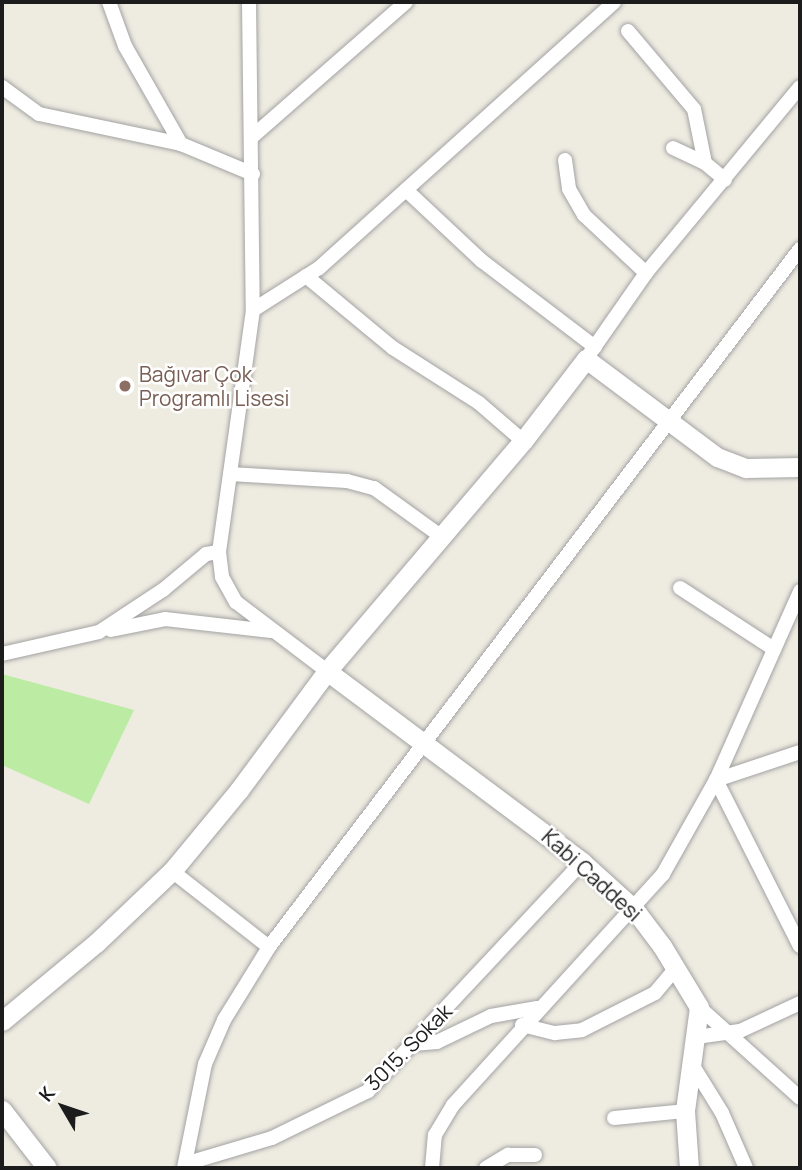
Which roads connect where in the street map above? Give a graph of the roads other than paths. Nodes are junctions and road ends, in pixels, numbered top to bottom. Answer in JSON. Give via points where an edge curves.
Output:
{"nodes":[{"id":1,"x":109,"y":2,"type":"edge"},
{"id":2,"x":249,"y":2,"type":"edge"},
{"id":3,"x":406,"y":2,"type":"edge"},
{"id":4,"x":614,"y":2,"type":"edge"},
{"id":5,"x":628,"y":31,"type":"dead end"},
{"id":6,"x":2,"y":87,"type":"edge"},
{"id":7,"x":800,"y":87,"type":"edge"},
{"id":8,"x":253,"y":136,"type":"junction"},
{"id":9,"x":181,"y":144,"type":"junction"},
{"id":10,"x":673,"y":148,"type":"dead end"},
{"id":11,"x":565,"y":159,"type":"dead end"},
{"id":12,"x":705,"y":163,"type":"junction"},
{"id":13,"x":253,"y":174,"type":"junction"},
{"id":14,"x":725,"y":180,"type":"junction"},
{"id":15,"x":406,"y":190,"type":"junction"},
{"id":16,"x":800,"y":249,"type":"edge"},
{"id":17,"x":646,"y":274,"type":"junction"},
{"id":18,"x":306,"y":276,"type":"junction"},
{"id":19,"x":253,"y":310,"type":"junction"},
{"id":20,"x":590,"y":353,"type":"junction"},
{"id":21,"x":670,"y":420,"type":"junction"},
{"id":22,"x":523,"y":441,"type":"junction"},
{"id":23,"x":800,"y":467,"type":"edge"},
{"id":24,"x":230,"y":474,"type":"junction"},
{"id":25,"x":442,"y":537,"type":"junction"},
{"id":26,"x":219,"y":552,"type":"junction"},
{"id":27,"x":680,"y":588,"type":"dead end"},
{"id":28,"x":800,"y":591,"type":"edge"},
{"id":29,"x":271,"y":631,"type":"junction"},
{"id":30,"x":99,"y":632,"type":"junction"},
{"id":31,"x":774,"y":649,"type":"junction"},
{"id":32,"x":2,"y":654,"type":"edge"},
{"id":33,"x":327,"y":671,"type":"junction"},
{"id":34,"x":422,"y":740,"type":"junction"},
{"id":35,"x":800,"y":752,"type":"edge"},
{"id":36,"x":716,"y":780,"type":"junction"},
{"id":37,"x":582,"y":862,"type":"junction"},
{"id":38,"x":172,"y":871,"type":"junction"},
{"id":39,"x":635,"y":909,"type":"junction"},
{"id":40,"x":800,"y":946,"type":"edge"},
{"id":41,"x":269,"y":947,"type":"junction"},
{"id":42,"x":676,"y":968,"type":"junction"},
{"id":43,"x":800,"y":1003,"type":"edge"},
{"id":44,"x":699,"y":1007,"type":"junction"},
{"id":45,"x":537,"y":1008,"type":"junction"},
{"id":46,"x":2,"y":1021,"type":"edge"},
{"id":47,"x":522,"y":1026,"type":"junction"},
{"id":48,"x":725,"y":1034,"type":"junction"},
{"id":49,"x":696,"y":1037,"type":"junction"},
{"id":50,"x":414,"y":1044,"type":"junction"},
{"id":51,"x":693,"y":1066,"type":"junction"},
{"id":52,"x":800,"y":1098,"type":"edge"},
{"id":53,"x":2,"y":1110,"type":"edge"},
{"id":54,"x":685,"y":1111,"type":"junction"},
{"id":55,"x":614,"y":1118,"type":"dead end"},
{"id":56,"x":535,"y":1155,"type":"dead end"},
{"id":57,"x":186,"y":1166,"type":"edge"},
{"id":58,"x":47,"y":1168,"type":"edge"},
{"id":59,"x":432,"y":1168,"type":"edge"},
{"id":60,"x":486,"y":1168,"type":"edge"},
{"id":61,"x":689,"y":1168,"type":"edge"},
{"id":62,"x":746,"y":1168,"type":"edge"}],
"edges":[{"from":1,"to":9,"type":"street","via":[[125,46]]},
{"from":2,"to":8,"type":"street"},
{"from":3,"to":8,"type":"street"},
{"from":4,"to":15,"type":"street"},
{"from":5,"to":12,"type":"street","via":[[694,108]]},
{"from":6,"to":9,"type":"street","via":[[39,114]]},
{"from":7,"to":14,"type":"street"},
{"from":8,"to":13,"type":"street"},
{"from":9,"to":13,"type":"street"},
{"from":10,"to":12,"type":"street"},
{"from":11,"to":17,"type":"street","via":[[569,189],[584,215]]},
{"from":12,"to":14,"type":"street"},
{"from":13,"to":19,"type":"street"},
{"from":14,"to":17,"type":"street"},
{"from":15,"to":18,"type":"street"},
{"from":15,"to":20,"type":"street"},
{"from":16,"to":21,"type":"street"},
{"from":17,"to":20,"type":"street"},
{"from":18,"to":19,"type":"street"},
{"from":18,"to":22,"type":"street","via":[[393,348],[479,403]]},
{"from":19,"to":24,"type":"street"},
{"from":20,"to":21,"type":"street"},
{"from":20,"to":22,"type":"street"},
{"from":21,"to":23,"type":"street","via":[[717,457],[746,468]]},
{"from":21,"to":34,"type":"street"},
{"from":22,"to":25,"type":"street"},
{"from":24,"to":25,"type":"street","via":[[347,481],[374,488]]},
{"from":24,"to":26,"type":"street"},
{"from":25,"to":33,"type":"street"},
{"from":26,"to":29,"type":"street","via":[[222,577],[236,602]]},
{"from":26,"to":30,"type":"street","via":[[206,554],[163,590]]},
{"from":27,"to":31,"type":"street"},
{"from":28,"to":31,"type":"street"},
{"from":29,"to":30,"type":"street","via":[[165,619]]},
{"from":29,"to":33,"type":"street"},
{"from":30,"to":32,"type":"street"},
{"from":31,"to":36,"type":"street"},
{"from":33,"to":34,"type":"street","name":"Kabi Caddesi"},
{"from":33,"to":38,"type":"street"},
{"from":34,"to":37,"type":"street","name":"Kabi Caddesi"},
{"from":34,"to":41,"type":"street"},
{"from":35,"to":36,"type":"street"},
{"from":36,"to":39,"type":"street","via":[[663,874]]},
{"from":36,"to":40,"type":"street"},
{"from":37,"to":39,"type":"street","name":"Kabi Caddesi"},
{"from":37,"to":50,"type":"street","name":"3015. Sokak"},
{"from":38,"to":41,"type":"street"},
{"from":38,"to":46,"type":"street","via":[[96,943]]},
{"from":39,"to":42,"type":"street","name":"Kabi Caddesi"},
{"from":39,"to":45,"type":"street"},
{"from":41,"to":57,"type":"street","via":[[224,1020],[205,1064]]},
{"from":42,"to":44,"type":"street","name":"Kabi Caddesi"},
{"from":42,"to":47,"type":"street","via":[[654,993],[582,1030],[555,1033]]},
{"from":43,"to":48,"type":"street"},
{"from":44,"to":48,"type":"street"},
{"from":44,"to":49,"type":"street"},
{"from":45,"to":47,"type":"street"},
{"from":45,"to":50,"type":"street","via":[[491,1016],[437,1042]]},
{"from":47,"to":59,"type":"street","via":[[453,1105],[435,1135]]},
{"from":48,"to":49,"type":"street"},
{"from":48,"to":52,"type":"street"},
{"from":49,"to":51,"type":"street"},
{"from":50,"to":57,"type":"street","name":"3015. Sokak","via":[[368,1091],[272,1138]]},
{"from":51,"to":54,"type":"street"},
{"from":51,"to":62,"type":"street","via":[[722,1113]]},
{"from":53,"to":58,"type":"street"},
{"from":54,"to":55,"type":"street"},
{"from":54,"to":61,"type":"street"},
{"from":56,"to":60,"type":"street","via":[[508,1155]]}]}
